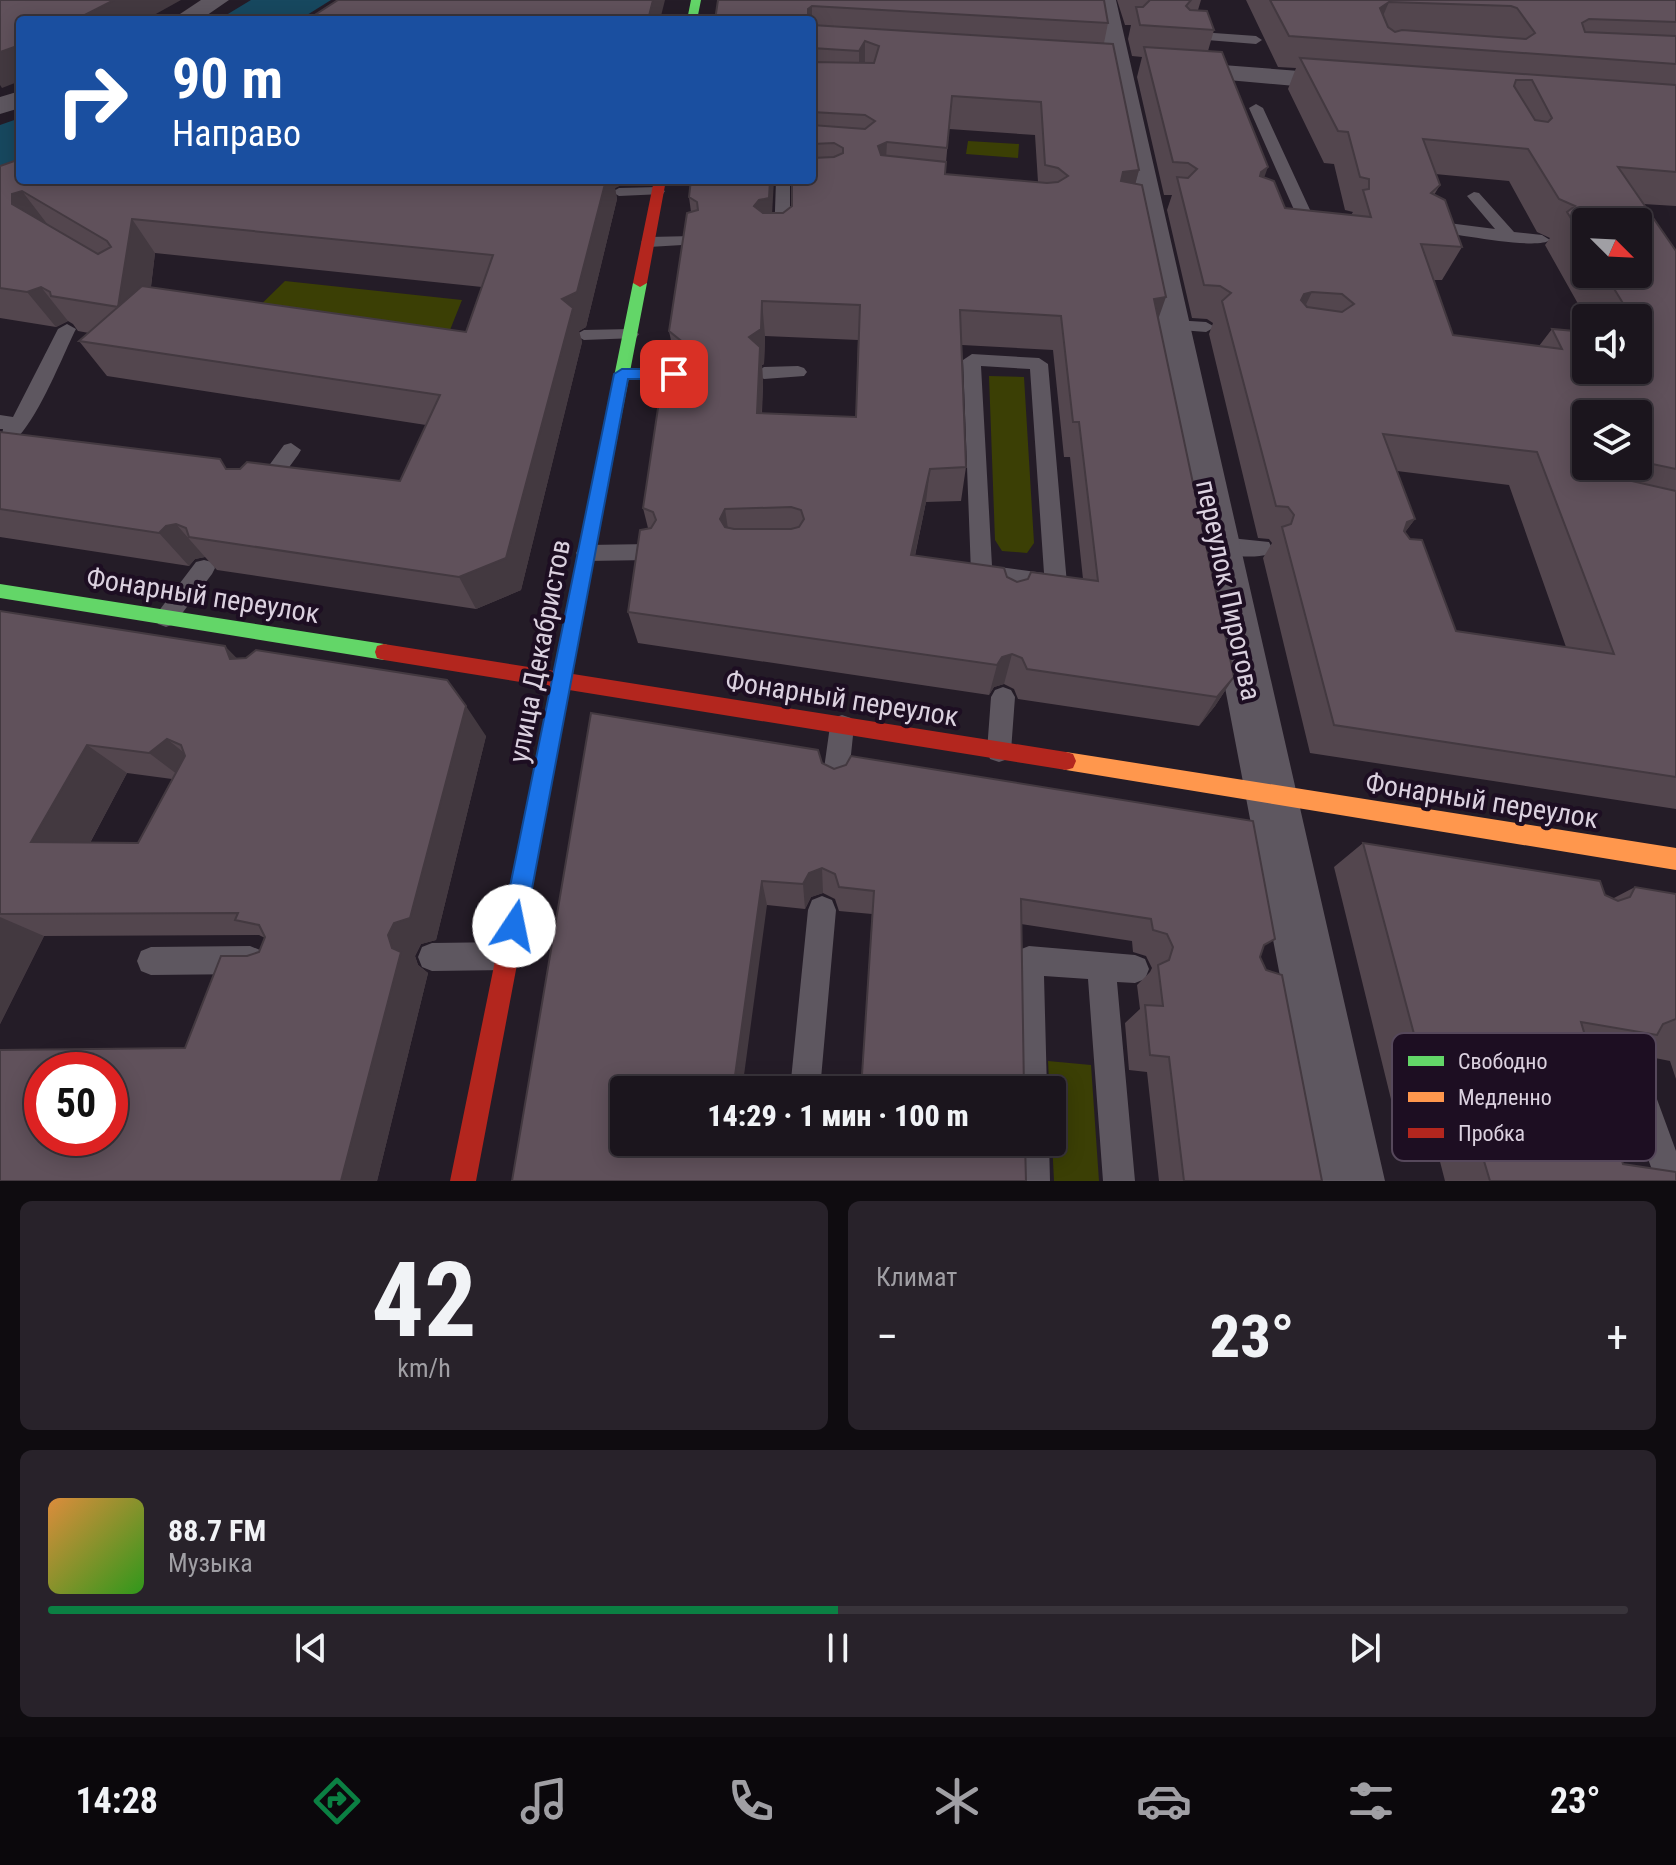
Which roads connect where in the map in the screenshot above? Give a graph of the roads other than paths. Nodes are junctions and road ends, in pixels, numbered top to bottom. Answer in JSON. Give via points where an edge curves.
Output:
{"nodes":[{"id":1,"x":218,"y":0,"type":"edge"},
{"id":2,"x":1105,"y":0,"type":"edge"},
{"id":3,"x":190,"y":16,"type":"edge"},
{"id":4,"x":1186,"y":35,"type":"edge"},
{"id":5,"x":1256,"y":40,"type":"dead end"},
{"id":6,"x":1114,"y":48,"type":"junction"},
{"id":7,"x":1380,"y":85,"type":"edge"},
{"id":8,"x":1256,"y":108,"type":"dead end"},
{"id":9,"x":787,"y":184,"type":"edge"},
{"id":10,"x":659,"y":186,"type":"edge"},
{"id":11,"x":619,"y":192,"type":"dead end"},
{"id":12,"x":1474,"y":196,"type":"dead end"},
{"id":13,"x":1303,"y":212,"type":"edge"},
{"id":14,"x":1424,"y":225,"type":"edge"},
{"id":15,"x":1510,"y":237,"type":"junction"},
{"id":16,"x":768,"y":240,"type":"edge"},
{"id":17,"x":1542,"y":240,"type":"dead end"},
{"id":18,"x":693,"y":241,"type":"edge"},
{"id":19,"x":649,"y":242,"type":"junction"},
{"id":20,"x":67,"y":329,"type":"edge"},
{"id":21,"x":630,"y":334,"type":"junction"},
{"id":22,"x":584,"y":335,"type":"dead end"},
{"id":23,"x":798,"y":372,"type":"dead end"},
{"id":24,"x":764,"y":373,"type":"dead end"},
{"id":25,"x":622,"y":374,"type":"junction"},
{"id":26,"x":674,"y":374,"type":"edge"},
{"id":27,"x":10,"y":423,"type":"edge"},
{"id":28,"x":0,"y":443,"type":"edge"},
{"id":29,"x":291,"y":450,"type":"dead end"},
{"id":30,"x":258,"y":495,"type":"edge"},
{"id":31,"x":650,"y":552,"type":"edge"},
{"id":32,"x":587,"y":553,"type":"junction"},
{"id":33,"x":204,"y":568,"type":"edge"},
{"id":34,"x":1012,"y":577,"type":"junction"},
{"id":35,"x":0,"y":591,"type":"edge"},
{"id":36,"x":53,"y":600,"type":"junction"},
{"id":37,"x":1010,"y":602,"type":"edge"},
{"id":38,"x":166,"y":618,"type":"junction"},
{"id":39,"x":36,"y":621,"type":"edge"},
{"id":40,"x":296,"y":639,"type":"junction"},
{"id":41,"x":281,"y":661,"type":"edge"},
{"id":42,"x":562,"y":681,"type":"junction"},
{"id":43,"x":1003,"y":697,"type":"edge"},
{"id":44,"x":842,"y":726,"type":"junction"},
{"id":45,"x":999,"y":751,"type":"junction"},
{"id":46,"x":835,"y":783,"type":"edge"},
{"id":47,"x":1271,"y":795,"type":"junction"},
{"id":48,"x":1551,"y":839,"type":"junction"},
{"id":49,"x":1676,"y":859,"type":"edge"},
{"id":50,"x":1562,"y":869,"type":"dead end"},
{"id":51,"x":822,"y":910,"type":"edge"},
{"id":52,"x":508,"y":956,"type":"junction"},
{"id":53,"x":432,"y":957,"type":"dead end"},
{"id":54,"x":283,"y":959,"type":"edge"},
{"id":55,"x":151,"y":961,"type":"dead end"},
{"id":56,"x":1101,"y":966,"type":"junction"},
{"id":57,"x":1135,"y":969,"type":"dead end"},
{"id":58,"x":806,"y":1076,"type":"edge"},
{"id":59,"x":1032,"y":1076,"type":"edge"},
{"id":60,"x":1656,"y":1137,"type":"edge"},
{"id":61,"x":1033,"y":1156,"type":"edge"},
{"id":62,"x":463,"y":1181,"type":"edge"},
{"id":63,"x":1034,"y":1181,"type":"edge"},
{"id":64,"x":1119,"y":1181,"type":"edge"},
{"id":65,"x":1352,"y":1181,"type":"edge"},
{"id":66,"x":1672,"y":1181,"type":"edge"}],
"edges":[{"from":1,"to":3,"type":"street"},
{"from":2,"to":6,"type":"street","name":"переулок Пирогова"},
{"from":4,"to":5,"type":"lane"},
{"from":6,"to":7,"type":"street","via":[[1244,79]]},
{"from":6,"to":47,"type":"street","name":"переулок Пирогова","via":[[1148,207],[1190,326],[1241,546]]},
{"from":8,"to":13,"type":"lane"},
{"from":9,"to":16,"type":"lane","via":[[782,240]]},
{"from":10,"to":11,"type":"lane"},
{"from":10,"to":19,"type":"street","name":"улица Декабристов"},
{"from":12,"to":15,"type":"lane"},
{"from":14,"to":15,"type":"lane"},
{"from":15,"to":17,"type":"lane"},
{"from":18,"to":19,"type":"lane"},
{"from":19,"to":21,"type":"street","name":"улица Декабристов"},
{"from":20,"to":27,"type":"lane"},
{"from":21,"to":22,"type":"lane"},
{"from":21,"to":25,"type":"street","name":"улица Декабристов"},
{"from":23,"to":24,"type":"lane"},
{"from":25,"to":26,"type":"lane"},
{"from":25,"to":32,"type":"street","name":"улица Декабристов"},
{"from":27,"to":28,"type":"lane"},
{"from":29,"to":30,"type":"lane"},
{"from":31,"to":32,"type":"lane"},
{"from":32,"to":42,"type":"street","name":"улица Декабристов"},
{"from":33,"to":38,"type":"lane"},
{"from":34,"to":34,"type":"lane","via":[[982,573],[972,360],[1039,364],[1056,584]]},
{"from":34,"to":37,"type":"lane"},
{"from":35,"to":36,"type":"street","name":"Фонарный переулок"},
{"from":36,"to":38,"type":"street","name":"Фонарный переулок"},
{"from":36,"to":39,"type":"lane"},
{"from":38,"to":40,"type":"street","name":"Фонарный переулок"},
{"from":40,"to":41,"type":"lane"},
{"from":40,"to":42,"type":"street","name":"Фонарный переулок"},
{"from":42,"to":44,"type":"street","name":"Фонарный переулок"},
{"from":42,"to":52,"type":"street","name":"улица Декабристов"},
{"from":43,"to":45,"type":"lane"},
{"from":44,"to":45,"type":"street","name":"Фонарный переулок"},
{"from":44,"to":46,"type":"lane"},
{"from":45,"to":47,"type":"street","name":"Фонарный переулок"},
{"from":47,"to":48,"type":"street","name":"Фонарный переулок"},
{"from":47,"to":65,"type":"street","name":"переулок Пирогова","via":[[1298,983]]},
{"from":48,"to":49,"type":"street","name":"Фонарный переулок"},
{"from":48,"to":50,"type":"lane"},
{"from":51,"to":58,"type":"lane"},
{"from":52,"to":53,"type":"lane"},
{"from":52,"to":62,"type":"street","name":"улица Декабристов"},
{"from":54,"to":55,"type":"lane"},
{"from":56,"to":57,"type":"lane"},
{"from":56,"to":59,"type":"lane","via":[[1029,960]]},
{"from":56,"to":64,"type":"lane"},
{"from":60,"to":66,"type":"lane"},
{"from":61,"to":63,"type":"lane"}]}
